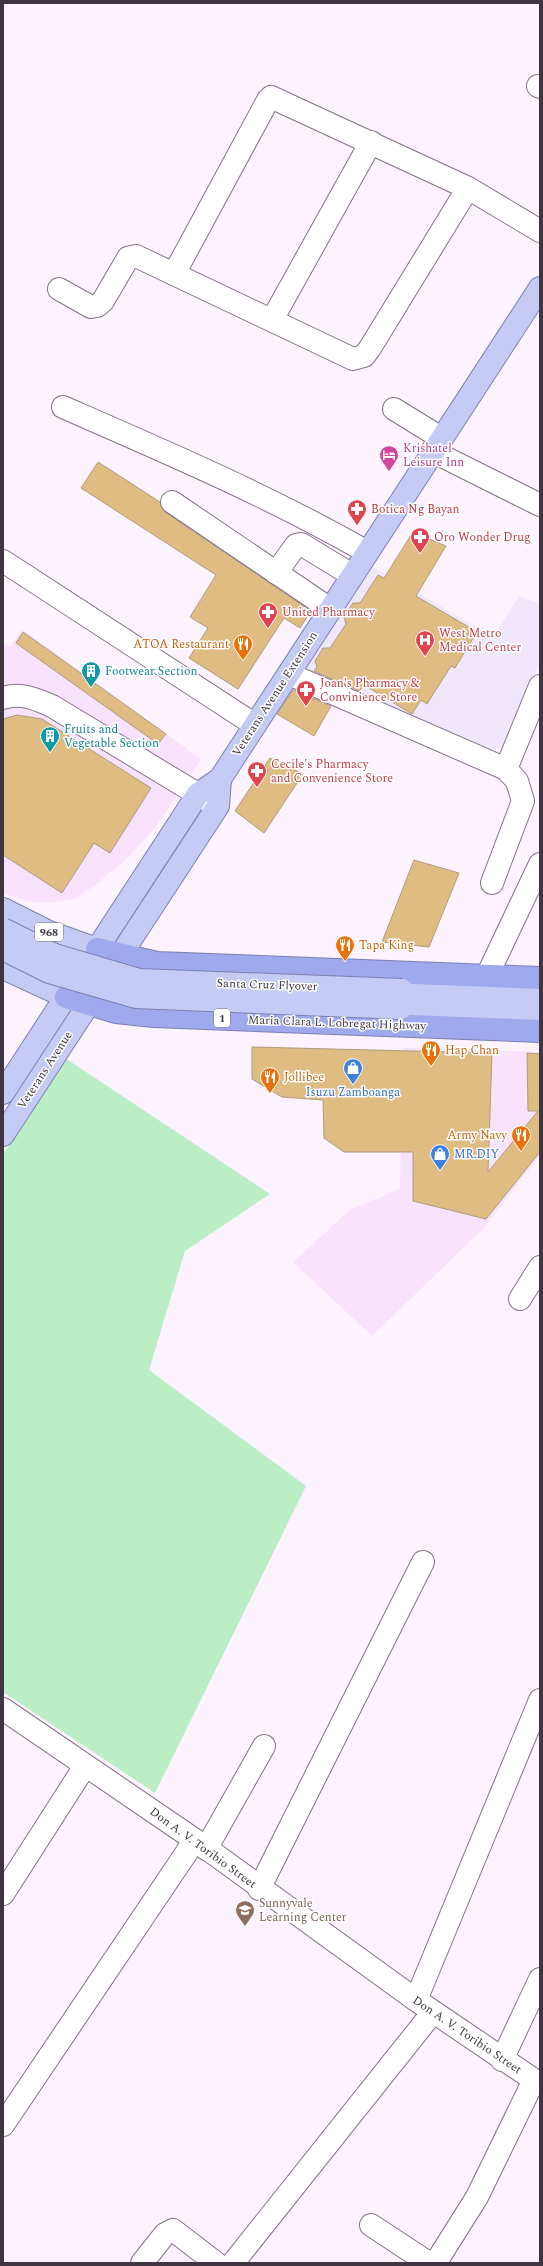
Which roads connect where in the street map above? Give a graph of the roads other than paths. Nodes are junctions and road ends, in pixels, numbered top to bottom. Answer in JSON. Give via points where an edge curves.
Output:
{"nodes":[{"id":1,"x":371,"y":142,"type":"junction"},
{"id":2,"x":468,"y":188,"type":"junction"},
{"id":3,"x":540,"y":231,"type":"edge"},
{"id":4,"x":174,"y":274,"type":"junction"},
{"id":5,"x":540,"y":288,"type":"edge"},
{"id":6,"x":59,"y":289,"type":"dead end"},
{"id":7,"x":272,"y":320,"type":"junction"},
{"id":8,"x":64,"y":407,"type":"dead end"},
{"id":9,"x":394,"y":409,"type":"dead end"},
{"id":10,"x":437,"y":445,"type":"junction"},
{"id":11,"x":172,"y":502,"type":"dead end"},
{"id":12,"x":540,"y":505,"type":"edge"},
{"id":13,"x":367,"y":552,"type":"junction"},
{"id":14,"x":3,"y":561,"type":"edge"},
{"id":15,"x":276,"y":573,"type":"junction"},
{"id":16,"x":352,"y":575,"type":"junction"},
{"id":17,"x":330,"y":609,"type":"junction"},
{"id":18,"x":288,"y":674,"type":"junction"},
{"id":19,"x":540,"y":686,"type":"edge"},
{"id":20,"x":3,"y":698,"type":"edge"},
{"id":21,"x":255,"y":726,"type":"junction"},
{"id":22,"x":506,"y":769,"type":"junction"},
{"id":23,"x":220,"y":778,"type":"junction"},
{"id":24,"x":198,"y":794,"type":"junction"},
{"id":25,"x":218,"y":806,"type":"junction"},
{"id":26,"x":540,"y":864,"type":"edge"},
{"id":27,"x":492,"y":883,"type":"dead end"},
{"id":28,"x":3,"y":909,"type":"edge"},
{"id":29,"x":23,"y":919,"type":"junction"},
{"id":30,"x":3,"y":929,"type":"edge"},
{"id":31,"x":3,"y":949,"type":"edge"},
{"id":32,"x":97,"y":949,"type":"junction"},
{"id":33,"x":120,"y":956,"type":"junction"},
{"id":34,"x":3,"y":960,"type":"edge"},
{"id":35,"x":183,"y":964,"type":"junction"},
{"id":36,"x":270,"y":967,"type":"junction"},
{"id":37,"x":3,"y":968,"type":"edge"},
{"id":38,"x":358,"y":971,"type":"junction"},
{"id":39,"x":487,"y":976,"type":"junction"},
{"id":40,"x":540,"y":978,"type":"edge"},
{"id":41,"x":540,"y":995,"type":"edge"},
{"id":42,"x":66,"y":997,"type":"junction"},
{"id":43,"x":401,"y":999,"type":"junction"},
{"id":44,"x":88,"y":1004,"type":"junction"},
{"id":45,"x":540,"y":1012,"type":"edge"},
{"id":46,"x":181,"y":1017,"type":"junction"},
{"id":47,"x":269,"y":1020,"type":"junction"},
{"id":48,"x":356,"y":1024,"type":"junction"},
{"id":49,"x":540,"y":1031,"type":"edge"},
{"id":50,"x":3,"y":1093,"type":"edge"},
{"id":51,"x":3,"y":1135,"type":"edge"},
{"id":52,"x":540,"y":1267,"type":"edge"},
{"id":53,"x":520,"y":1299,"type":"dead end"},
{"id":54,"x":423,"y":1562,"type":"dead end"},
{"id":55,"x":540,"y":1700,"type":"edge"},
{"id":56,"x":3,"y":1709,"type":"edge"},
{"id":57,"x":264,"y":1746,"type":"dead end"},
{"id":58,"x":85,"y":1766,"type":"junction"},
{"id":59,"x":200,"y":1845,"type":"junction"},
{"id":60,"x":259,"y":1889,"type":"junction"},
{"id":61,"x":3,"y":1894,"type":"edge"},
{"id":62,"x":540,"y":1978,"type":"edge"},
{"id":63,"x":425,"y":2006,"type":"junction"},
{"id":64,"x":502,"y":2060,"type":"junction"},
{"id":65,"x":537,"y":2082,"type":"edge"},
{"id":66,"x":3,"y":2125,"type":"edge"},
{"id":67,"x":371,"y":2225,"type":"dead end"},
{"id":68,"x":142,"y":2263,"type":"edge"},
{"id":69,"x":216,"y":2263,"type":"edge"},
{"id":70,"x":233,"y":2263,"type":"edge"}],
"edges":[{"from":1,"to":2,"type":"street"},
{"from":1,"to":4,"type":"street","via":[[272,97],[268,100]]},
{"from":1,"to":7,"type":"street"},
{"from":2,"to":3,"type":"street"},
{"from":2,"to":7,"type":"street","via":[[364,356],[353,359]]},
{"from":4,"to":6,"type":"street","via":[[132,256],[128,258],[103,301],[97,306],[91,307]]},
{"from":4,"to":7,"type":"street"},
{"from":5,"to":10,"type":"main road","name":"Veterans Avenue Extension"},
{"from":8,"to":13,"type":"street","via":[[298,513]]},
{"from":9,"to":10,"type":"street"},
{"from":10,"to":12,"type":"street"},
{"from":10,"to":13,"type":"main road","name":"Veterans Avenue Extension"},
{"from":11,"to":15,"type":"street"},
{"from":13,"to":16,"type":"main road","name":"Veterans Avenue Extension"},
{"from":14,"to":21,"type":"street"},
{"from":15,"to":16,"type":"street","via":[[296,545],[301,544]]},
{"from":15,"to":17,"type":"street"},
{"from":16,"to":17,"type":"main road","name":"Veterans Avenue Extension"},
{"from":17,"to":18,"type":"main road","name":"Veterans Avenue Extension"},
{"from":18,"to":21,"type":"main road","name":"Veterans Avenue Extension"},
{"from":18,"to":22,"type":"street"},
{"from":19,"to":22,"type":"street"},
{"from":20,"to":24,"type":"street","via":[[16,695],[52,706]]},
{"from":21,"to":23,"type":"main road","name":"Veterans Avenue Extension"},
{"from":22,"to":27,"type":"street","via":[[517,781],[523,801]]},
{"from":23,"to":24,"type":"main road","name":"Veterans Avenue Extension"},
{"from":23,"to":25,"type":"main road","name":"Veterans Avenue Extension"},
{"from":24,"to":25,"type":"street"},
{"from":24,"to":32,"type":"main road","name":"Veterans Avenue Extension"},
{"from":25,"to":33,"type":"main road","name":"Veterans Avenue Extension"},
{"from":26,"to":39,"type":"street"},
{"from":28,"to":29,"type":"main road","number":"968"},
{"from":29,"to":32,"type":"main road","number":"968","via":[[49,932]]},
{"from":29,"to":34,"type":"main road"},
{"from":30,"to":43,"type":"main road","name":"Santa Cruz Flyover","bridge":true,"via":[[55,955],[139,980]]},
{"from":31,"to":43,"type":"main road","name":"Santa Cruz Flyover","bridge":true,"via":[[49,972],[136,997]]},
{"from":32,"to":33,"type":"highway"},
{"from":32,"to":42,"type":"main road","name":"Veterans Avenue"},
{"from":33,"to":35,"type":"highway","via":[[157,963]]},
{"from":33,"to":44,"type":"main road","name":"Veterans Avenue"},
{"from":35,"to":36,"type":"highway"},
{"from":35,"to":46,"type":"highway"},
{"from":36,"to":38,"type":"highway"},
{"from":36,"to":47,"type":"highway"},
{"from":37,"to":42,"type":"main road"},
{"from":38,"to":39,"type":"highway"},
{"from":38,"to":48,"type":"highway"},
{"from":39,"to":40,"type":"highway"},
{"from":41,"to":43,"type":"main road","name":"Santa Cruz Flyover"},
{"from":42,"to":44,"type":"highway","number":"1"},
{"from":42,"to":50,"type":"main road","name":"Veterans Avenue"},
{"from":43,"to":45,"type":"main road","name":"Santa Cruz Flyover"},
{"from":44,"to":46,"type":"highway","name":"Maria Clara L. Lobregat Highway","number":"1","via":[[133,1015]]},
{"from":44,"to":51,"type":"main road","name":"Veterans Avenue"},
{"from":46,"to":47,"type":"highway","name":"Maria Clara L. Lobregat Highway","number":"1"},
{"from":47,"to":48,"type":"highway","name":"Maria Clara L. Lobregat Highway","number":"1"},
{"from":48,"to":49,"type":"highway","name":"Maria Clara L. Lobregat Highway","number":"1"},
{"from":52,"to":53,"type":"street"},
{"from":54,"to":60,"type":"street"},
{"from":55,"to":63,"type":"street"},
{"from":56,"to":58,"type":"street","name":"Don A. V. Toribio Street"},
{"from":57,"to":59,"type":"street"},
{"from":58,"to":59,"type":"street","name":"Don A. V. Toribio Street"},
{"from":58,"to":61,"type":"street"},
{"from":59,"to":60,"type":"street","name":"Don A. V. Toribio Street"},
{"from":59,"to":66,"type":"street"},
{"from":60,"to":63,"type":"street","name":"Don A. V. Toribio Street"},
{"from":62,"to":64,"type":"street"},
{"from":63,"to":64,"type":"street","name":"Don A. V. Toribio Street"},
{"from":63,"to":70,"type":"street"},
{"from":64,"to":65,"type":"street","name":"Don A. V. Toribio Street"},
{"from":65,"to":67,"type":"street","via":[[477,2197],[438,2259],[433,2263],[424,2260]]},
{"from":68,"to":69,"type":"street","via":[[165,2234],[173,2230]]}]}
